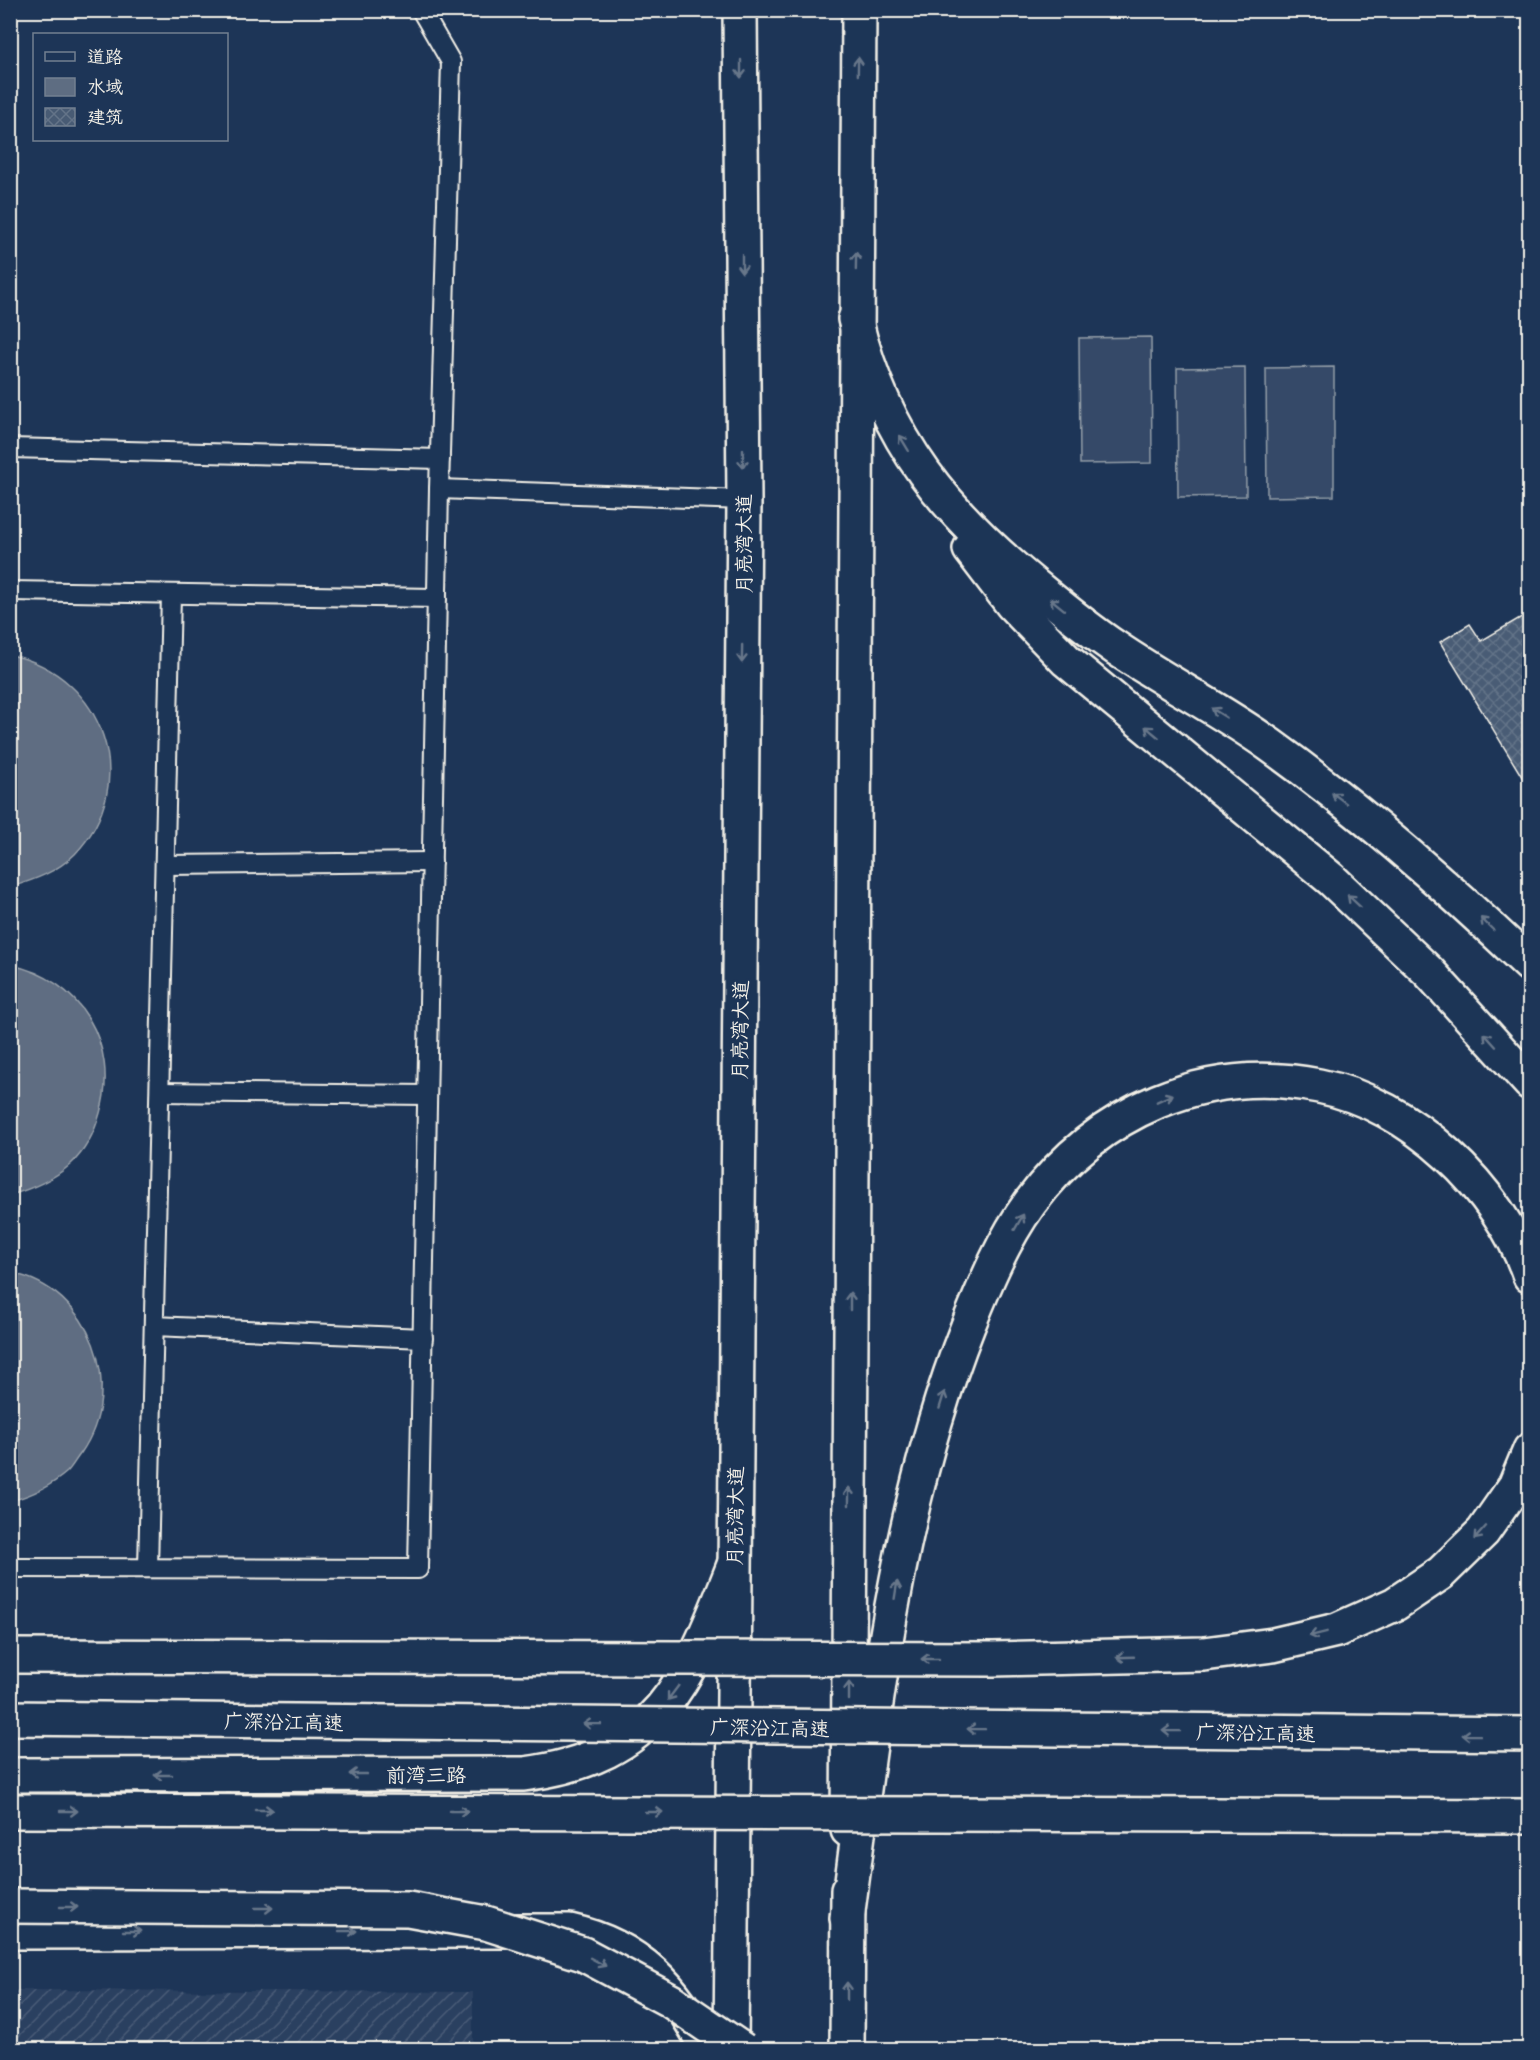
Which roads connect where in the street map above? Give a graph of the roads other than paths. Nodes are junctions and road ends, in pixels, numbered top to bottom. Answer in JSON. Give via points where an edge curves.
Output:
{"nodes":[{"id":1,"x":421,"y":10,"type":"edge"},
{"id":2,"x":740,"y":10,"type":"edge"},
{"id":3,"x":859,"y":10,"type":"edge"},
{"id":4,"x":855,"y":319,"type":"junction"},
{"id":5,"x":10,"y":448,"type":"edge"},
{"id":6,"x":440,"y":459,"type":"junction"},
{"id":7,"x":439,"y":489,"type":"junction"},
{"id":8,"x":936,"y":491,"type":"junction"},
{"id":9,"x":744,"y":500,"type":"junction"},
{"id":10,"x":10,"y":591,"type":"edge"},
{"id":11,"x":171,"y":594,"type":"junction"},
{"id":12,"x":437,"y":598,"type":"junction"},
{"id":13,"x":432,"y":862,"type":"junction"},
{"id":14,"x":165,"y":865,"type":"junction"},
{"id":15,"x":1530,"y":965,"type":"edge"},
{"id":16,"x":1530,"y":1083,"type":"edge"},
{"id":17,"x":160,"y":1092,"type":"junction"},
{"id":18,"x":428,"y":1095,"type":"junction"},
{"id":19,"x":1530,"y":1276,"type":"edge"},
{"id":20,"x":154,"y":1326,"type":"junction"},
{"id":21,"x":423,"y":1338,"type":"junction"},
{"id":22,"x":1530,"y":1450,"type":"edge"},
{"id":23,"x":734,"y":1564,"type":"junction"},
{"id":24,"x":10,"y":1568,"type":"edge"},
{"id":25,"x":148,"y":1568,"type":"junction"},
{"id":26,"x":10,"y":1656,"type":"edge"},
{"id":27,"x":10,"y":1718,"type":"edge"},
{"id":28,"x":1530,"y":1734,"type":"edge"},
{"id":29,"x":10,"y":1775,"type":"edge"},
{"id":30,"x":10,"y":1811,"type":"edge"},
{"id":31,"x":1530,"y":1816,"type":"edge"},
{"id":32,"x":10,"y":1906,"type":"edge"},
{"id":33,"x":848,"y":1918,"type":"junction"},
{"id":34,"x":10,"y":1932,"type":"edge"},
{"id":35,"x":707,"y":2049,"type":"edge"},
{"id":36,"x":731,"y":2049,"type":"edge"},
{"id":37,"x":743,"y":2049,"type":"edge"},
{"id":38,"x":847,"y":2049,"type":"edge"}],
"edges":[{"from":1,"to":6,"type":"lane","via":[[451,62]]},
{"from":2,"to":9,"type":"main road","name":"月亮湾大道","one_way":true},
{"from":4,"to":3,"type":"main road","one_way":true},
{"from":8,"to":4,"type":"main road","one_way":true,"via":[[886,413],[864,358]]},
{"from":33,"to":4,"type":"main road","one_way":true},
{"from":5,"to":6,"type":"lane"},
{"from":6,"to":7,"type":"lane"},
{"from":7,"to":9,"type":"lane"},
{"from":7,"to":12,"type":"lane"},
{"from":15,"to":8,"type":"main road","one_way":true,"via":[[1389,836],[1268,744],[1082,623],[993,551]]},
{"from":16,"to":8,"type":"main road","one_way":true,"via":[[1429,972],[1330,879],[1044,639],[974,554]]},
{"from":9,"to":23,"type":"main road","name":"月亮湾大道","one_way":true},
{"from":10,"to":11,"type":"lane"},
{"from":11,"to":12,"type":"lane"},
{"from":11,"to":14,"type":"lane"},
{"from":12,"to":13,"type":"lane"},
{"from":13,"to":14,"type":"lane"},
{"from":13,"to":18,"type":"lane"},
{"from":14,"to":17,"type":"lane"},
{"from":17,"to":18,"type":"lane"},
{"from":17,"to":20,"type":"lane"},
{"from":18,"to":21,"type":"lane"},
{"from":33,"to":19,"type":"main road","one_way":true,"via":[[897,1579],[926,1452],[954,1363],[988,1277],[1030,1204],[1080,1149],[1121,1119],[1172,1095],[1231,1081],[1283,1079],[1338,1090],[1390,1111],[1432,1140],[1472,1181],[1507,1226]]},
{"from":20,"to":21,"type":"lane"},
{"from":20,"to":25,"type":"lane"},
{"from":21,"to":25,"type":"lane","via":[[418,1569]]},
{"from":22,"to":26,"type":"main road","one_way":true,"bridge":true,"via":[[1515,1486],[1483,1532],[1441,1572],[1395,1604],[1336,1630],[1273,1645],[1203,1654],[993,1659]]},
{"from":23,"to":29,"type":"main road","name":"前湾三路","one_way":true,"via":[[700,1650],[662,1708],[617,1745],[558,1770],[524,1774]]},
{"from":23,"to":36,"type":"main road","name":"月亮湾大道"},
{"from":24,"to":25,"type":"lane"},
{"from":28,"to":27,"type":"main road","name":"广深沿江高速","one_way":true,"bridge":true},
{"from":30,"to":31,"type":"main road","one_way":true,"bridge":true},
{"from":32,"to":37,"type":"main road","one_way":true,"bridge":true,"via":[[408,1909],[486,1923],[584,1954],[671,2001]]},
{"from":38,"to":33,"type":"main road","one_way":true},
{"from":34,"to":35,"type":"main road","one_way":true,"via":[[570,1931],[615,1945],[648,1968],[672,1993]]}]}
